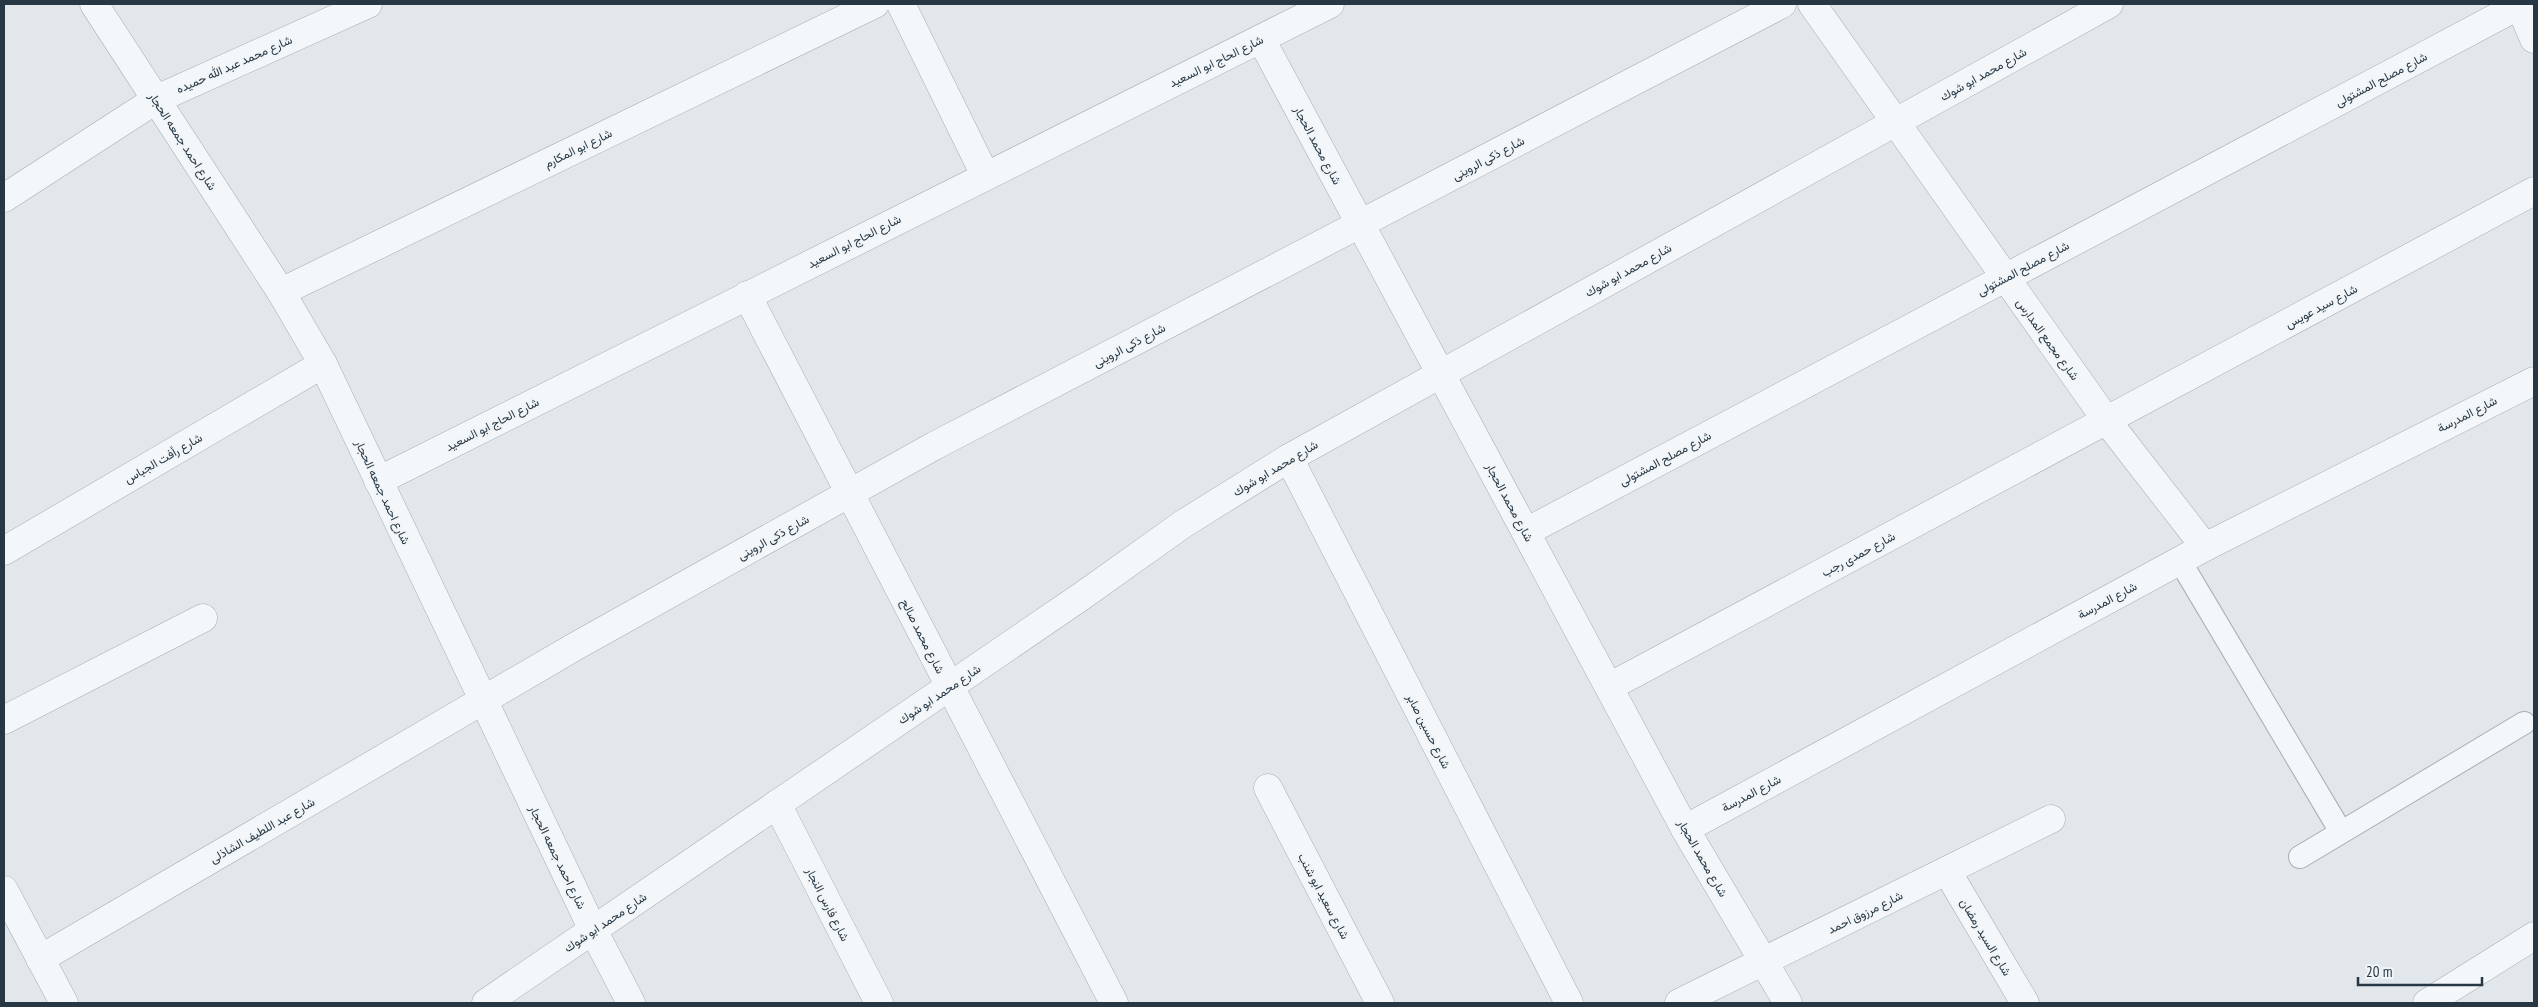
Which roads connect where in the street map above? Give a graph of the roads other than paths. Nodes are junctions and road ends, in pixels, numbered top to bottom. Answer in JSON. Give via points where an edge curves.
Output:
{"nodes":[{"id":1,"x":94,"y":4,"type":"edge"},
{"id":2,"x":368,"y":4,"type":"edge"},
{"id":3,"x":875,"y":4,"type":"edge"},
{"id":4,"x":901,"y":4,"type":"edge"},
{"id":5,"x":1330,"y":4,"type":"edge"},
{"id":6,"x":1782,"y":4,"type":"edge"},
{"id":7,"x":1812,"y":4,"type":"edge"},
{"id":8,"x":2109,"y":4,"type":"edge"},
{"id":9,"x":2523,"y":5,"type":"edge"},
{"id":10,"x":1260,"y":40,"type":"junction"},
{"id":11,"x":2534,"y":40,"type":"edge"},
{"id":12,"x":157,"y":99,"type":"junction"},
{"id":13,"x":1895,"y":122,"type":"junction"},
{"id":14,"x":985,"y":175,"type":"junction"},
{"id":15,"x":2534,"y":191,"type":"edge"},
{"id":16,"x":4,"y":198,"type":"edge"},
{"id":17,"x":1360,"y":224,"type":"junction"},
{"id":18,"x":2004,"y":278,"type":"junction"},
{"id":19,"x":280,"y":292,"type":"junction"},
{"id":20,"x":747,"y":295,"type":"junction"},
{"id":21,"x":323,"y":364,"type":"junction"},
{"id":22,"x":1441,"y":374,"type":"junction"},
{"id":23,"x":2534,"y":381,"type":"edge"},
{"id":24,"x":2107,"y":421,"type":"junction"},
{"id":25,"x":1289,"y":458,"type":"junction"},
{"id":26,"x":378,"y":481,"type":"junction"},
{"id":27,"x":850,"y":495,"type":"junction"},
{"id":28,"x":1526,"y":532,"type":"junction"},
{"id":29,"x":2205,"y":547,"type":"junction"},
{"id":30,"x":4,"y":551,"type":"edge"},
{"id":31,"x":2180,"y":561,"type":"junction"},
{"id":32,"x":203,"y":618,"type":"dead end"},
{"id":33,"x":949,"y":687,"type":"junction"},
{"id":34,"x":1609,"y":687,"type":"junction"},
{"id":35,"x":484,"y":701,"type":"junction"},
{"id":36,"x":4,"y":720,"type":"edge"},
{"id":37,"x":2524,"y":723,"type":"dead end"},
{"id":38,"x":1268,"y":788,"type":"dead end"},
{"id":39,"x":777,"y":804,"type":"junction"},
{"id":40,"x":2051,"y":820,"type":"dead end"},
{"id":41,"x":1685,"y":829,"type":"junction"},
{"id":42,"x":2341,"y":832,"type":"junction"},
{"id":43,"x":2300,"y":857,"type":"dead end"},
{"id":44,"x":1947,"y":871,"type":"junction"},
{"id":45,"x":4,"y":890,"type":"edge"},
{"id":46,"x":593,"y":930,"type":"junction"},
{"id":47,"x":2534,"y":936,"type":"edge"},
{"id":48,"x":40,"y":959,"type":"junction"},
{"id":49,"x":1763,"y":962,"type":"junction"},
{"id":50,"x":59,"y":1001,"type":"edge"},
{"id":51,"x":486,"y":1003,"type":"edge"},
{"id":52,"x":631,"y":1003,"type":"edge"},
{"id":53,"x":879,"y":1003,"type":"edge"},
{"id":54,"x":1114,"y":1003,"type":"edge"},
{"id":55,"x":1380,"y":1003,"type":"edge"},
{"id":56,"x":1569,"y":1003,"type":"edge"},
{"id":57,"x":1679,"y":1003,"type":"edge"},
{"id":58,"x":1788,"y":1003,"type":"edge"},
{"id":59,"x":2025,"y":1003,"type":"edge"},
{"id":60,"x":2427,"y":1003,"type":"edge"}],
"edges":[{"from":1,"to":12,"type":"street","name":"شارع احمد جمعه الحجار"},
{"from":2,"to":12,"type":"street","name":"شارع محمد عبد الله حميده"},
{"from":3,"to":19,"type":"street","name":"شارع ابو المكارم"},
{"from":4,"to":14,"type":"street"},
{"from":5,"to":10,"type":"street","name":"شارع الحاج ابو السعيد"},
{"from":6,"to":17,"type":"street","name":"شارع ذكى الروينى"},
{"from":7,"to":13,"type":"street","name":"شارع مجمع المدارس"},
{"from":8,"to":13,"type":"street","name":"شارع محمد ابو شوك"},
{"from":9,"to":11,"type":"street"},
{"from":9,"to":18,"type":"street","name":"شارع مصلح المشتولى"},
{"from":10,"to":14,"type":"street","name":"شارع الحاج ابو السعيد"},
{"from":10,"to":17,"type":"street","name":"شارع محمد الحجار"},
{"from":12,"to":16,"type":"street","name":"شارع محمد عبد الله حميده"},
{"from":12,"to":19,"type":"street","name":"شارع احمد جمعه الحجار"},
{"from":13,"to":18,"type":"street","name":"شارع مجمع المدارس"},
{"from":13,"to":22,"type":"street","name":"شارع محمد ابو شوك"},
{"from":14,"to":20,"type":"street","name":"شارع الحاج ابو السعيد"},
{"from":15,"to":24,"type":"street","name":"شارع سيد عويس"},
{"from":17,"to":22,"type":"street","name":"شارع محمد الحجار"},
{"from":17,"to":27,"type":"street","name":"شارع ذكى الروينى","via":[[934,446]]},
{"from":18,"to":24,"type":"street","name":"شارع مجمع المدارس"},
{"from":18,"to":28,"type":"street","name":"شارع مصلح المشتولى"},
{"from":19,"to":21,"type":"street","name":"شارع احمد جمعه الحجار"},
{"from":20,"to":26,"type":"street","name":"شارع الحاج ابو السعيد"},
{"from":20,"to":27,"type":"street","name":"شارع محمد صالح"},
{"from":21,"to":26,"type":"street","name":"شارع احمد جمعه الحجار"},
{"from":21,"to":30,"type":"street","name":"شارع رأفت الجباس"},
{"from":22,"to":25,"type":"street","name":"شارع محمد ابو شوك"},
{"from":22,"to":28,"type":"street","name":"شارع محمد الحجار"},
{"from":23,"to":29,"type":"street","name":"شارع المدرسة"},
{"from":24,"to":29,"type":"street","name":"شارع مجمع المدارس"},
{"from":24,"to":34,"type":"street","name":"شارع حمدى رجب"},
{"from":25,"to":33,"type":"street","name":"شارع محمد ابو شوك","via":[[1183,524]]},
{"from":25,"to":56,"type":"street","name":"شارع حسين صابر"},
{"from":26,"to":35,"type":"street","name":"شارع احمد جمعه الحجار"},
{"from":27,"to":33,"type":"street","name":"شارع محمد صالح"},
{"from":27,"to":35,"type":"street","name":"شارع ذكى الروينى","via":[[576,646]]},
{"from":28,"to":34,"type":"street","name":"شارع محمد الحجار"},
{"from":29,"to":31,"type":"street","name":"شارع المدرسة"},
{"from":31,"to":41,"type":"street","name":"شارع المدرسة"},
{"from":31,"to":42,"type":"lane"},
{"from":32,"to":36,"type":"street"},
{"from":33,"to":39,"type":"street","name":"شارع محمد ابو شوك"},
{"from":33,"to":54,"type":"street","name":"شارع محمد صالح"},
{"from":34,"to":41,"type":"street","name":"شارع محمد الحجار"},
{"from":35,"to":46,"type":"street","name":"شارع احمد جمعه الحجار"},
{"from":35,"to":48,"type":"street","name":"شارع عبد اللطيف الشاذلى"},
{"from":37,"to":42,"type":"lane"},
{"from":38,"to":55,"type":"street","name":"شارع سعيد ابو شنب"},
{"from":39,"to":46,"type":"street","name":"شارع محمد ابو شوك"},
{"from":39,"to":53,"type":"street","name":"شارع فارس النجار"},
{"from":40,"to":44,"type":"street","name":"شارع مرزوق احمد"},
{"from":41,"to":49,"type":"street","name":"شارع محمد الحجار"},
{"from":42,"to":43,"type":"lane"},
{"from":44,"to":49,"type":"street","name":"شارع مرزوق احمد"},
{"from":44,"to":59,"type":"street","name":"شارع السيد رمضان"},
{"from":45,"to":48,"type":"street"},
{"from":46,"to":51,"type":"street","name":"شارع محمد ابو شوك"},
{"from":46,"to":52,"type":"street","name":"شارع احمد جمعه الحجار"},
{"from":47,"to":60,"type":"street"},
{"from":48,"to":50,"type":"street"},
{"from":49,"to":57,"type":"street","name":"شارع مرزوق احمد"},
{"from":49,"to":58,"type":"street","name":"شارع محمد الحجار"}]}
